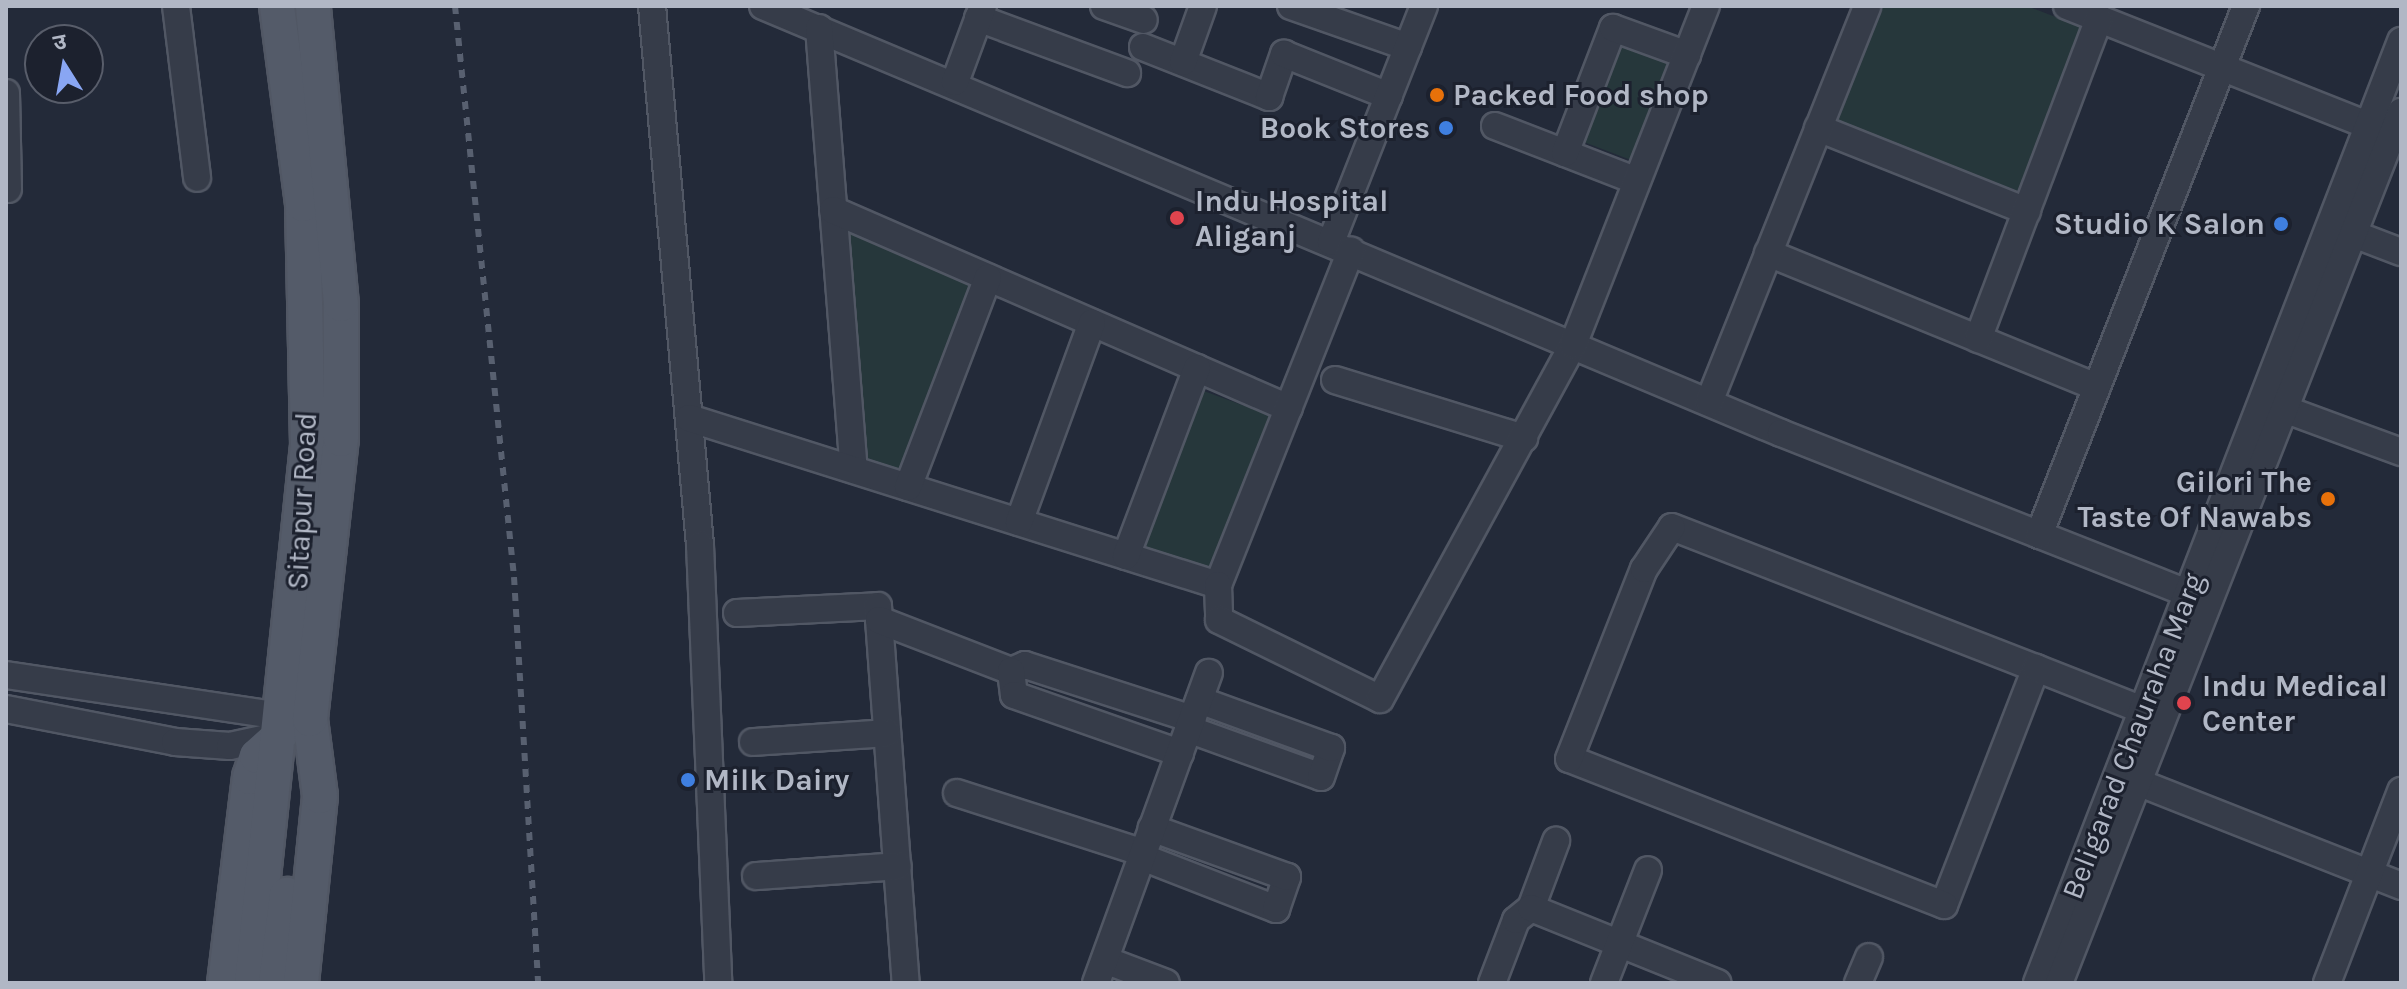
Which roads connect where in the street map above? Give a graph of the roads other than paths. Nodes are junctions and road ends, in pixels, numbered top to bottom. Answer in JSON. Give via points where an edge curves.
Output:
{"nodes":[{"id":1,"x":176,"y":6,"type":"edge"},
{"id":2,"x":277,"y":6,"type":"edge"},
{"id":3,"x":313,"y":6,"type":"edge"},
{"id":4,"x":652,"y":6,"type":"edge"},
{"id":5,"x":763,"y":6,"type":"edge"},
{"id":6,"x":1104,"y":6,"type":"edge"},
{"id":7,"x":1203,"y":6,"type":"edge"},
{"id":8,"x":1291,"y":6,"type":"edge"},
{"id":9,"x":1424,"y":6,"type":"edge"},
{"id":10,"x":1706,"y":6,"type":"edge"},
{"id":11,"x":1867,"y":6,"type":"edge"},
{"id":12,"x":2067,"y":6,"type":"edge"},
{"id":13,"x":2246,"y":6,"type":"edge"},
{"id":14,"x":981,"y":12,"type":"edge"},
{"id":15,"x":2099,"y":19,"type":"junction"},
{"id":16,"x":1144,"y":20,"type":"dead end"},
{"id":17,"x":819,"y":28,"type":"junction"},
{"id":18,"x":2401,"y":41,"type":"edge"},
{"id":19,"x":1143,"y":47,"type":"dead end"},
{"id":20,"x":1408,"y":47,"type":"junction"},
{"id":21,"x":1687,"y":55,"type":"junction"},
{"id":22,"x":1183,"y":62,"type":"junction"},
{"id":23,"x":2222,"y":67,"type":"junction"},
{"id":24,"x":1127,"y":73,"type":"dead end"},
{"id":25,"x":955,"y":82,"type":"junction"},
{"id":26,"x":6,"y":93,"type":"edge"},
{"id":27,"x":1389,"y":96,"type":"junction"},
{"id":28,"x":2397,"y":124,"type":"edge"},
{"id":29,"x":2366,"y":125,"type":"junction"},
{"id":30,"x":1495,"y":126,"type":"dead end"},
{"id":31,"x":1818,"y":128,"type":"junction"},
{"id":32,"x":1565,"y":153,"type":"junction"},
{"id":33,"x":197,"y":178,"type":"dead end"},
{"id":34,"x":1637,"y":181,"type":"junction"},
{"id":35,"x":8,"y":189,"type":"dead end"},
{"id":36,"x":833,"y":210,"type":"junction"},
{"id":37,"x":2027,"y":211,"type":"junction"},
{"id":38,"x":2341,"y":230,"type":"junction"},
{"id":39,"x":1341,"y":246,"type":"junction"},
{"id":40,"x":2401,"y":252,"type":"edge"},
{"id":41,"x":1768,"y":253,"type":"junction"},
{"id":42,"x":988,"y":278,"type":"junction"},
{"id":43,"x":1092,"y":323,"type":"junction"},
{"id":44,"x":1978,"y":339,"type":"junction"},
{"id":45,"x":1573,"y":345,"type":"junction"},
{"id":46,"x":1197,"y":368,"type":"junction"},
{"id":47,"x":1335,"y":380,"type":"dead end"},
{"id":48,"x":2097,"y":387,"type":"junction"},
{"id":49,"x":1709,"y":402,"type":"junction"},
{"id":50,"x":2271,"y":404,"type":"junction"},
{"id":51,"x":1289,"y":408,"type":"junction"},
{"id":52,"x":689,"y":418,"type":"junction"},
{"id":53,"x":1524,"y":438,"type":"junction"},
{"id":54,"x":2401,"y":452,"type":"edge"},
{"id":55,"x":854,"y":470,"type":"junction"},
{"id":56,"x":908,"y":487,"type":"junction"},
{"id":57,"x":1019,"y":522,"type":"junction"},
{"id":58,"x":2039,"y":535,"type":"junction"},
{"id":59,"x":1126,"y":556,"type":"junction"},
{"id":60,"x":1218,"y":585,"type":"junction"},
{"id":61,"x":2198,"y":596,"type":"junction"},
{"id":62,"x":737,"y":613,"type":"dead end"},
{"id":63,"x":879,"y":620,"type":"junction"},
{"id":64,"x":2036,"y":668,"type":"junction"},
{"id":65,"x":1011,"y":671,"type":"junction"},
{"id":66,"x":1209,"y":673,"type":"dead end"},
{"id":67,"x":6,"y":675,"type":"edge"},
{"id":68,"x":6,"y":709,"type":"edge"},
{"id":69,"x":2145,"y":711,"type":"junction"},
{"id":70,"x":1190,"y":725,"type":"junction"},
{"id":71,"x":296,"y":727,"type":"junction"},
{"id":72,"x":887,"y":733,"type":"junction"},
{"id":73,"x":753,"y":742,"type":"dead end"},
{"id":74,"x":2128,"y":778,"type":"junction"},
{"id":75,"x":2401,"y":791,"type":"edge"},
{"id":76,"x":957,"y":793,"type":"dead end"},
{"id":77,"x":1556,"y":841,"type":"dead end"},
{"id":78,"x":1146,"y":846,"type":"junction"},
{"id":79,"x":898,"y":866,"type":"junction"},
{"id":80,"x":1648,"y":870,"type":"dead end"},
{"id":81,"x":2369,"y":874,"type":"junction"},
{"id":82,"x":756,"y":876,"type":"dead end"},
{"id":83,"x":2401,"y":886,"type":"edge"},
{"id":84,"x":1531,"y":908,"type":"junction"},
{"id":85,"x":1619,"y":943,"type":"junction"},
{"id":86,"x":1869,"y":957,"type":"dead end"},
{"id":87,"x":1100,"y":972,"type":"edge"},
{"id":88,"x":225,"y":983,"type":"edge"},
{"id":89,"x":252,"y":983,"type":"edge"},
{"id":90,"x":276,"y":983,"type":"edge"},
{"id":91,"x":301,"y":983,"type":"edge"},
{"id":92,"x":718,"y":983,"type":"edge"},
{"id":93,"x":906,"y":983,"type":"edge"},
{"id":94,"x":1166,"y":983,"type":"edge"},
{"id":95,"x":1492,"y":983,"type":"edge"},
{"id":96,"x":1604,"y":983,"type":"edge"},
{"id":97,"x":1718,"y":983,"type":"edge"},
{"id":98,"x":1858,"y":983,"type":"edge"},
{"id":99,"x":2037,"y":983,"type":"edge"},
{"id":100,"x":2059,"y":983,"type":"edge"},
{"id":101,"x":2327,"y":983,"type":"edge"}],
"edges":[{"from":1,"to":33,"type":"street"},
{"from":2,"to":71,"type":"main road","name":"Sitapur Road","via":[[308,308]]},
{"from":3,"to":71,"type":"main road","name":"Sitapur Road","via":[[341,304],[341,439]]},
{"from":4,"to":52,"type":"street"},
{"from":5,"to":17,"type":"street"},
{"from":6,"to":16,"type":"street"},
{"from":7,"to":22,"type":"street"},
{"from":8,"to":20,"type":"street"},
{"from":9,"to":20,"type":"street"},
{"from":10,"to":21,"type":"street"},
{"from":11,"to":31,"type":"street"},
{"from":12,"to":15,"type":"street"},
{"from":13,"to":23,"type":"street"},
{"from":14,"to":24,"type":"street"},
{"from":14,"to":25,"type":"street"},
{"from":15,"to":23,"type":"street"},
{"from":15,"to":37,"type":"street"},
{"from":17,"to":25,"type":"street"},
{"from":17,"to":36,"type":"street"},
{"from":18,"to":29,"type":"street","name":"Beligarad Chauraha Marg"},
{"from":19,"to":22,"type":"street"},
{"from":20,"to":27,"type":"street"},
{"from":21,"to":32,"type":"street","via":[[1613,28]]},
{"from":21,"to":34,"type":"street"},
{"from":22,"to":27,"type":"street","via":[[1269,97],[1284,54]]},
{"from":23,"to":29,"type":"street"},
{"from":23,"to":48,"type":"street"},
{"from":25,"to":39,"type":"street"},
{"from":26,"to":35,"type":"street"},
{"from":27,"to":39,"type":"street"},
{"from":28,"to":29,"type":"street"},
{"from":28,"to":38,"type":"street"},
{"from":29,"to":38,"type":"street","name":"Beligarad Chauraha Marg"},
{"from":30,"to":32,"type":"street"},
{"from":31,"to":37,"type":"street"},
{"from":31,"to":41,"type":"street"},
{"from":32,"to":34,"type":"street"},
{"from":34,"to":45,"type":"street"},
{"from":36,"to":42,"type":"street"},
{"from":36,"to":55,"type":"street"},
{"from":37,"to":44,"type":"street"},
{"from":38,"to":40,"type":"street"},
{"from":38,"to":50,"type":"street","name":"Beligarad Chauraha Marg"},
{"from":39,"to":45,"type":"street"},
{"from":39,"to":51,"type":"street"},
{"from":41,"to":44,"type":"street"},
{"from":41,"to":49,"type":"street"},
{"from":42,"to":43,"type":"street"},
{"from":42,"to":56,"type":"street"},
{"from":43,"to":46,"type":"street"},
{"from":43,"to":57,"type":"street"},
{"from":44,"to":48,"type":"street"},
{"from":45,"to":49,"type":"street"},
{"from":45,"to":53,"type":"street"},
{"from":46,"to":51,"type":"street"},
{"from":46,"to":59,"type":"street"},
{"from":47,"to":53,"type":"street"},
{"from":48,"to":58,"type":"street"},
{"from":49,"to":58,"type":"street"},
{"from":50,"to":54,"type":"street"},
{"from":50,"to":61,"type":"street","name":"Beligarad Chauraha Marg"},
{"from":51,"to":60,"type":"street"},
{"from":52,"to":55,"type":"street"},
{"from":52,"to":92,"type":"street"},
{"from":53,"to":60,"type":"street","via":[[1380,699],[1219,620]]},
{"from":55,"to":56,"type":"street"},
{"from":56,"to":57,"type":"street"},
{"from":57,"to":59,"type":"street"},
{"from":58,"to":61,"type":"street"},
{"from":59,"to":60,"type":"street"},
{"from":61,"to":69,"type":"street","name":"Beligarad Chauraha Marg"},
{"from":61,"to":74,"type":"street"},
{"from":62,"to":63,"type":"street","via":[[878,606]]},
{"from":63,"to":65,"type":"street"},
{"from":63,"to":72,"type":"street"},
{"from":64,"to":64,"type":"street","via":[[1944,905],[1569,759],[1644,569],[1672,527]]},
{"from":64,"to":69,"type":"street"},
{"from":65,"to":70,"type":"street","via":[[1025,665]]},
{"from":65,"to":70,"type":"street","via":[[1014,695]]},
{"from":66,"to":70,"type":"street"},
{"from":67,"to":71,"type":"street"},
{"from":68,"to":71,"type":"street","via":[[175,742],[230,746]]},
{"from":69,"to":74,"type":"street","name":"Beligarad Chauraha Marg"},
{"from":70,"to":78,"type":"street"},
{"from":71,"to":88,"type":"main road","via":[[257,756],[250,777]]},
{"from":71,"to":89,"type":"main road"},
{"from":71,"to":90,"type":"main road"},
{"from":71,"to":91,"type":"main road","name":"Sitapur Road","via":[[320,796]]},
{"from":72,"to":73,"type":"street"},
{"from":72,"to":79,"type":"street"},
{"from":74,"to":81,"type":"street"},
{"from":74,"to":99,"type":"street","name":"Beligarad Chauraha Marg"},
{"from":74,"to":100,"type":"street"},
{"from":75,"to":81,"type":"street"},
{"from":76,"to":78,"type":"street"},
{"from":77,"to":84,"type":"street"},
{"from":78,"to":87,"type":"street"},
{"from":79,"to":82,"type":"street"},
{"from":79,"to":93,"type":"street"},
{"from":80,"to":85,"type":"street"},
{"from":81,"to":83,"type":"street"},
{"from":81,"to":101,"type":"street"},
{"from":84,"to":85,"type":"street"},
{"from":84,"to":95,"type":"street","via":[[1516,920]]},
{"from":85,"to":96,"type":"street"},
{"from":85,"to":97,"type":"street"},
{"from":86,"to":98,"type":"street"},
{"from":87,"to":94,"type":"street"}]}
